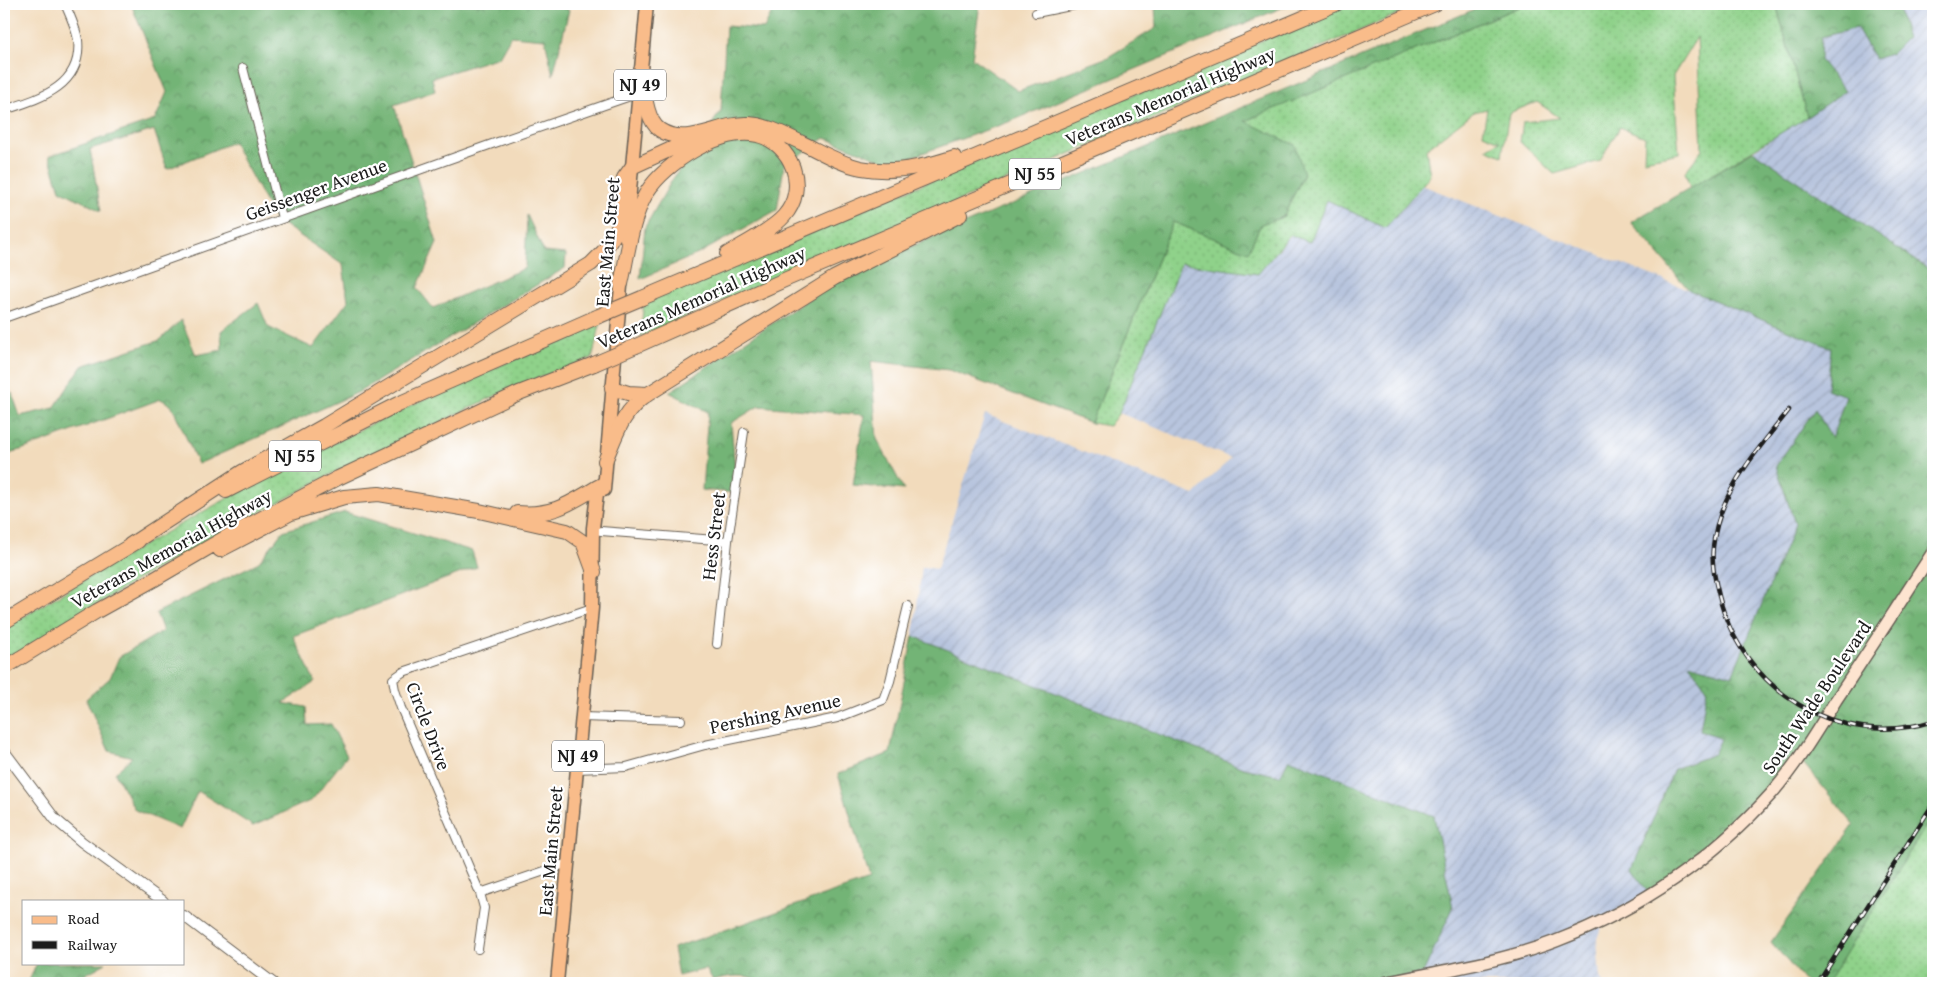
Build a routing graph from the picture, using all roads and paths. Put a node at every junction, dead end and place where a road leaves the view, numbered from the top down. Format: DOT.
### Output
graph roads {
  1 [pos="65,4"];
  2 [pos="647,4"];
  3 [pos="1080,4"];
  4 [pos="1336,4"];
  5 [pos="1435,4"];
  6 [pos="1036,13"];
  7 [pos="243,68"];
  8 [pos="641,70"];
  9 [pos="639,94"];
  10 [pos="1101,104"];
  11 [pos="4,110"];
  12 [pos="704,134"];
  13 [pos="1111,142"];
  14 [pos="632,167"];
  15 [pos="282,218"];
  16 [pos="678,283"];
  17 [pos="622,284"];
  18 [pos="4,318"];
  19 [pos="612,388"];
  20 [pos="648,394"];
  21 [pos="744,432"];
  22 [pos="605,461"];
  23 [pos="603,484"];
  24 [pos="478,511"];
  25 [pos="601,530"];
  26 [pos="728,541"];
  27 [pos="130,545"];
  28 [pos="1933,552"];
  29 [pos="594,572"];
  30 [pos="153,580"];
  31 [pos="908,606"];
  32 [pos="592,608"];
  33 [pos="4,622"];
  34 [pos="717,644"];
  35 [pos="4,668"];
  36 [pos="582,717"];
  37 [pos="680,720"];
  38 [pos="4,751"];
  39 [pos="577,769"];
  40 [pos="568,863"];
  41 [pos="480,893"];
  42 [pos="162,900"];
  43 [pos="185,917"];
  44 [pos="478,949"];
  45 [pos="273,983"];
  46 [pos="557,983"];
  47 [pos="1384,983"];
  1 -- 11 [label="street"];
  2 -- 8 [label="main road, East Main Street / NJ 49"];
  3 -- 6 [label="street"];
  4 -- 10 [label="highway, Veterans Memorial Highway / NJ 55"];
  5 -- 13 [label="highway, Veterans Memorial Highway / NJ 55"];
  7 -- 15 [label="street"];
  8 -- 9 [label="main road, East Main Street / NJ 49"];
  8 -- 12 [label="highway"];
  9 -- 14 [label="main road, East Main Street / NJ 49"];
  9 -- 15 [label="street, Geissenger Avenue"];
  10 -- 12 [label="highway"];
  10 -- 16 [label="highway, Veterans Memorial Highway / NJ 55"];
  12 -- 14 [label="highway"];
  13 -- 20 [label="highway"];
  13 -- 30 [label="highway, Veterans Memorial Highway / NJ 55, bridge"];
  14 -- 17 [label="main road, East Main Street / NJ 49"];
  14 -- 27 [label="highway"];
  15 -- 18 [label="street, Geissenger Avenue"];
  16 -- 17 [label="highway"];
  16 -- 27 [label="highway, Veterans Memorial Highway / NJ 55, bridge"];
  17 -- 19 [label="main road, East Main Street / NJ 49"];
  19 -- 20 [label="highway"];
  19 -- 22 [label="main road, East Main Street / NJ 49"];
  20 -- 22 [label="highway"];
  21 -- 26 [label="street, Hess Street"];
  22 -- 23 [label="main road, East Main Street / NJ 49"];
  23 -- 24 [label="highway"];
  23 -- 25 [label="main road, East Main Street / NJ 49"];
  23 -- 29 [label="main road, East Main Street / NJ 49"];
  24 -- 29 [label="highway"];
  24 -- 30 [label="highway"];
  25 -- 26 [label="street"];
  25 -- 29 [label="main road, East Main Street / NJ 49"];
  26 -- 34 [label="street, Hess Street"];
  27 -- 33 [label="highway, Veterans Memorial Highway / NJ 55"];
  28 -- 47 [label="main road, South Wade Boulevard"];
  29 -- 32 [label="main road, East Main Street / NJ 49"];
  30 -- 35 [label="highway, Veterans Memorial Highway / NJ 55"];
  31 -- 39 [label="street, Pershing Avenue"];
  32 -- 36 [label="main road, East Main Street / NJ 49"];
  32 -- 41 [label="street, Circle Drive"];
  36 -- 37 [label="street, Pershing Avenue"];
  36 -- 39 [label="main road, East Main Street / NJ 49"];
  38 -- 42 [label="street"];
  39 -- 40 [label="main road, East Main Street / NJ 49"];
  40 -- 41 [label="street"];
  40 -- 46 [label="main road, East Main Street / NJ 49"];
  41 -- 44 [label="street"];
  43 -- 45 [label="street"];
}
